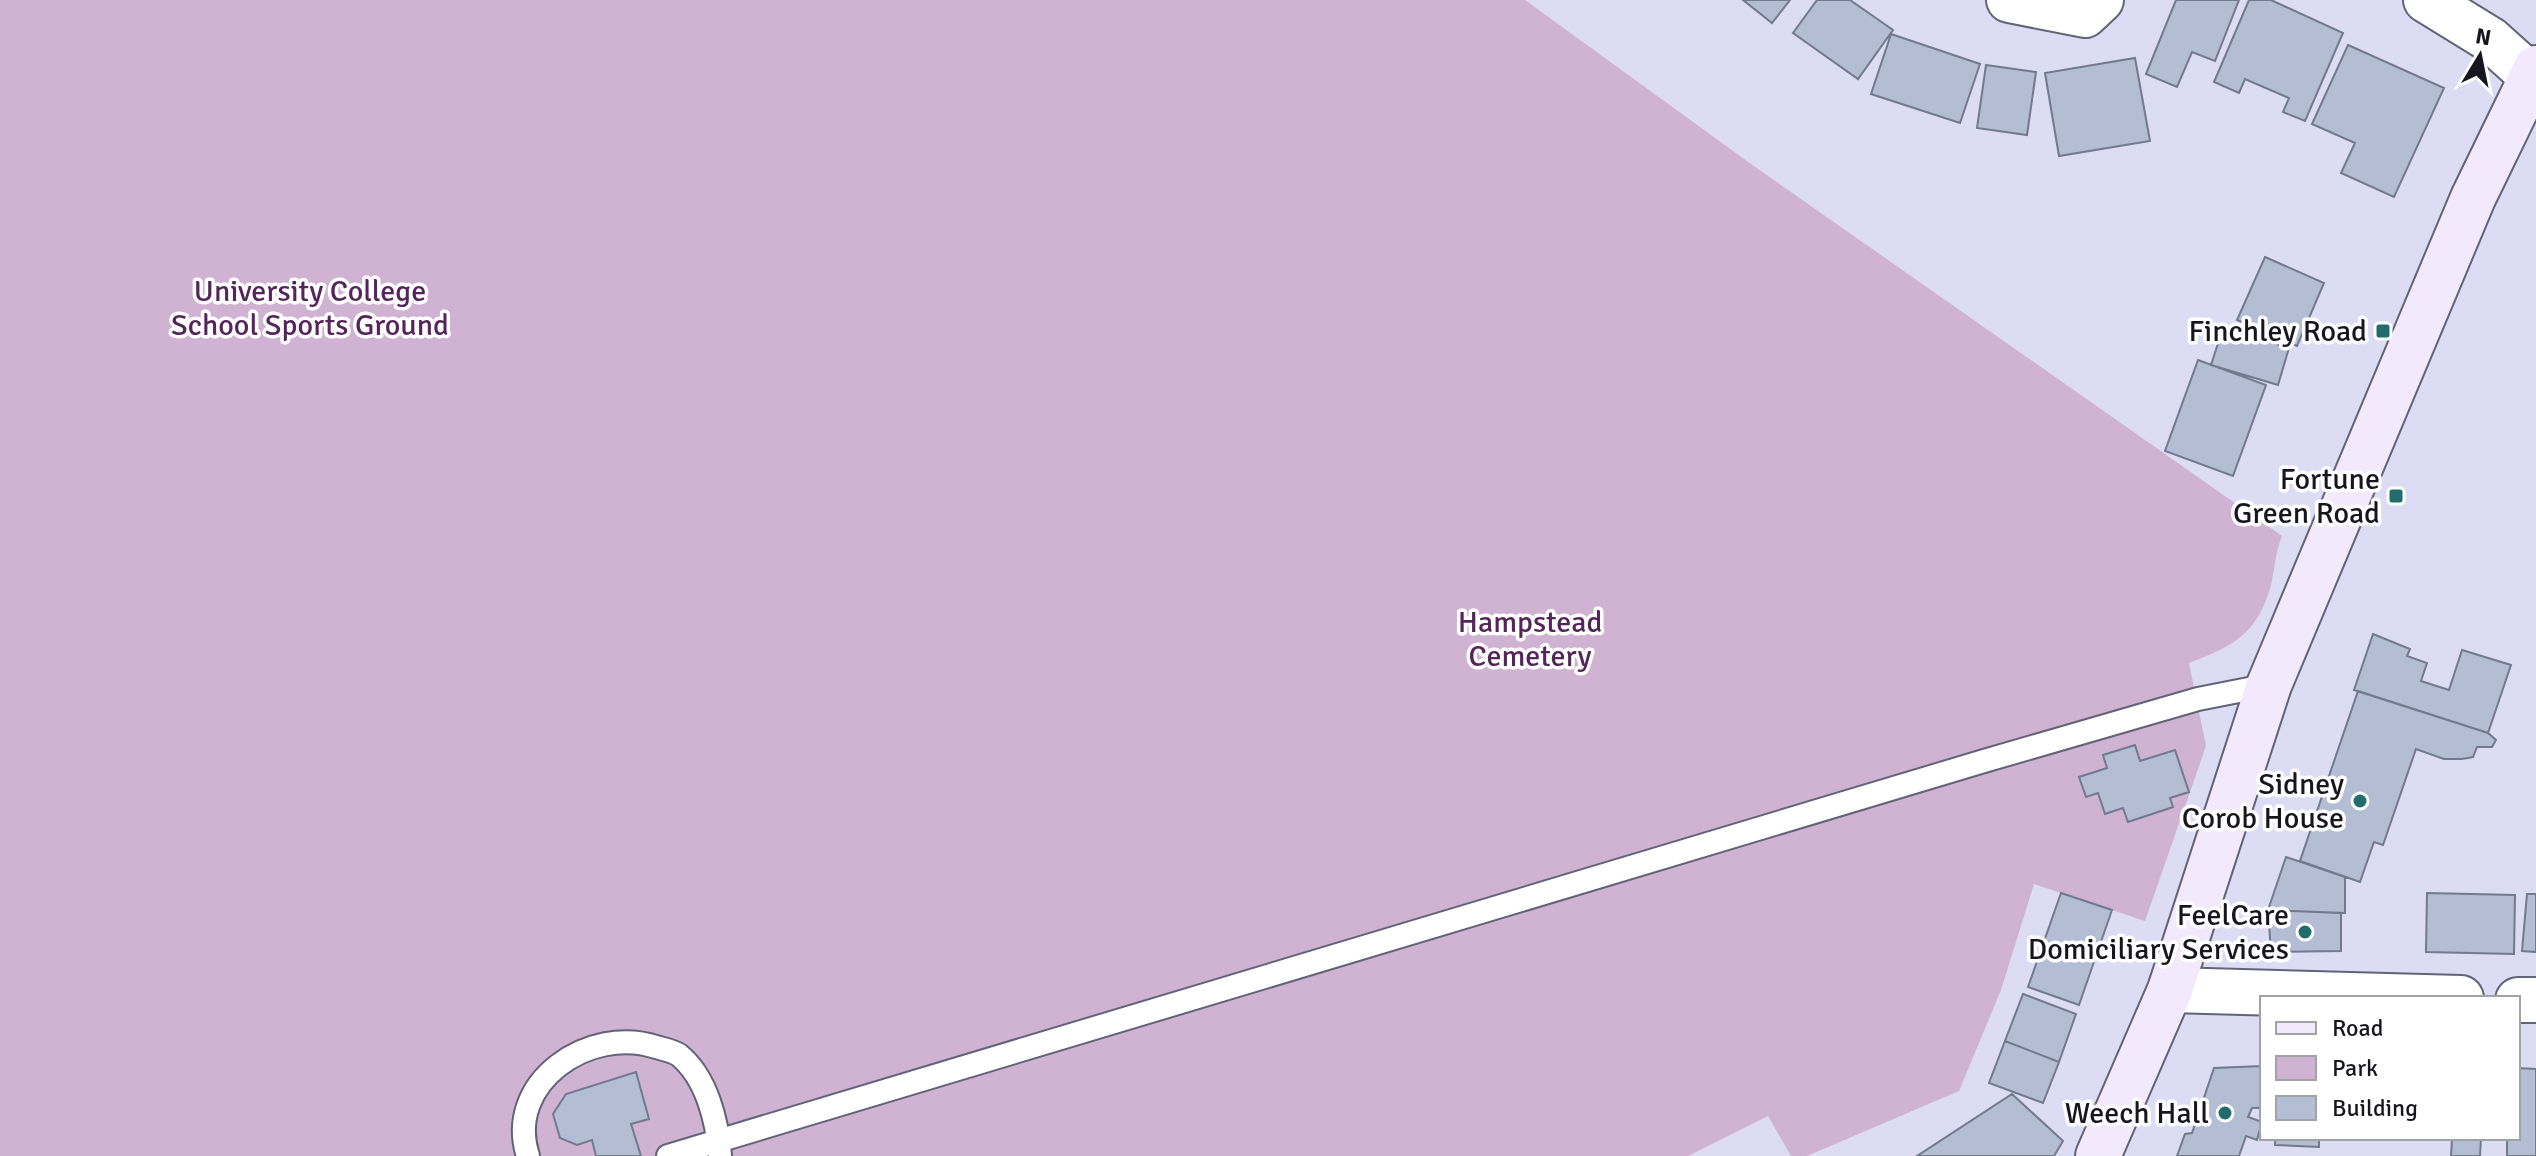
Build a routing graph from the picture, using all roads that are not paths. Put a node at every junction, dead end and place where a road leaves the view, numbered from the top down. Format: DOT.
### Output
graph roads {
  1 [pos="2009,0"];
  2 [pos="2101,0"];
  3 [pos="2426,0"];
  4 [pos="2534,72"];
  5 [pos="2269,685"];
  6 [pos="2170,990"];
  7 [pos="2388,996"];
  8 [pos="720,1148"];
  9 [pos="528,1156"];
  10 [pos="668,1156"];
  11 [pos="2098,1156"];
  1 -- 2 [label="street"];
  3 -- 4 [label="street"];
  4 -- 5 [label="main road"];
  5 -- 6 [label="main road"];
  5 -- 8 [label="lane"];
  6 -- 7 [label="street"];
  6 -- 11 [label="main road"];
  8 -- 9 [label="lane"];
  8 -- 10 [label="lane"];
}
